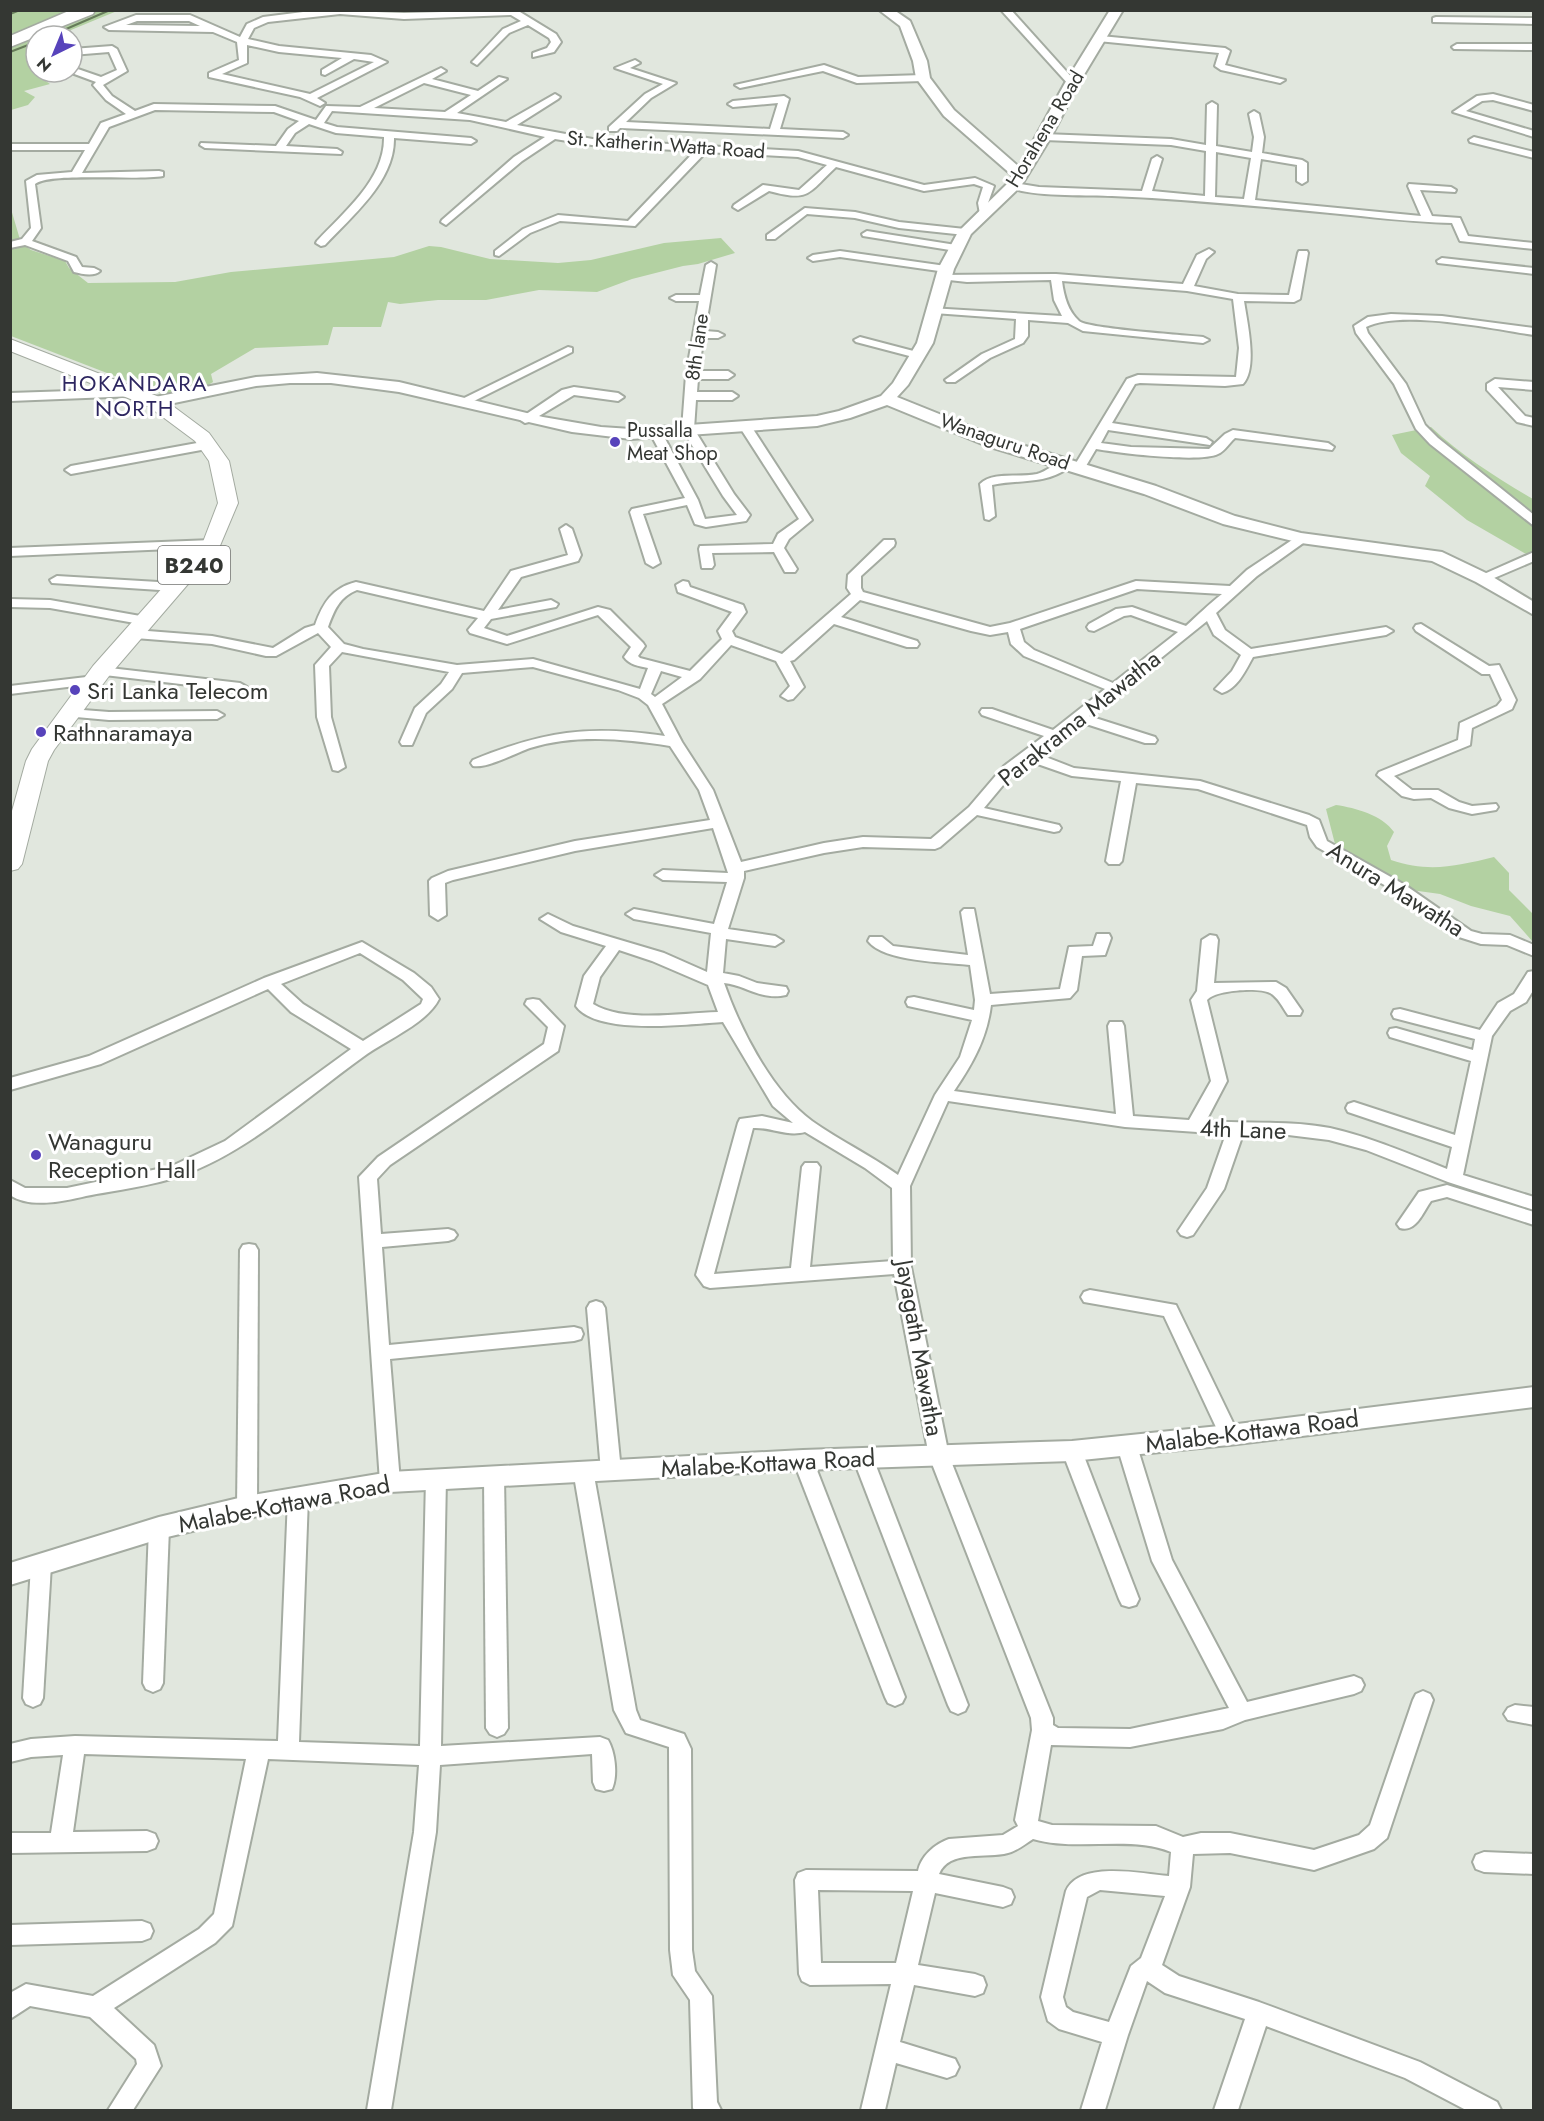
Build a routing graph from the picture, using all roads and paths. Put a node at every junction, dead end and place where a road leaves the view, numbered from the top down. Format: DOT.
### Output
graph roads {
  1 [pos="73,10"];
  2 [pos="87,10"];
  3 [pos="885,10"];
  4 [pos="1005,10"];
  5 [pos="1117,10"];
  6 [pos="516,11"];
  7 [pos="1436,20"];
  8 [pos="1533,21"];
  9 [pos="527,22"];
  10 [pos="212,29"];
  11 [pos="10,36"];
  12 [pos="1101,39"];
  13 [pos="242,41"];
  14 [pos="10,42"];
  15 [pos="1457,47"];
  16 [pos="1533,47"];
  17 [pos="84,51"];
  18 [pos="536,56"];
  19 [pos="351,57"];
  20 [pos="477,62"];
  21 [pos="635,63"];
  22 [pos="441,71"];
  23 [pos="325,72"];
  24 [pos="84,74"];
  25 [pos="923,78"];
  26 [pos="502,79"];
  27 [pos="423,80"];
  28 [pos="1280,80"];
  29 [pos="102,81"];
  30 [pos="1072,83"];
  31 [pos="740,85"];
  32 [pos="479,94"];
  33 [pos="555,97"];
  34 [pos="310,99"];
  35 [pos="733,104"];
  36 [pos="1212,105"];
  37 [pos="329,108"];
  38 [pos="1533,108"];
  39 [pos="363,109"];
  40 [pos="133,114"];
  41 [pos="1254,114"];
  42 [pos="448,115"];
  43 [pos="314,121"];
  44 [pos="618,124"];
  45 [pos="510,125"];
  46 [pos="774,132"];
  47 [pos="786,132"];
  48 [pos="1533,134"];
  49 [pos="389,135"];
  50 [pos="843,135"];
  51 [pos="553,136"];
  52 [pos="1044,137"];
  53 [pos="1474,140"];
  54 [pos="471,141"];
  55 [pos="598,143"];
  56 [pos="205,145"];
  57 [pos="10,147"];
  58 [pos="92,147"];
  59 [pos="1210,148"];
  60 [pos="279,149"];
  61 [pos="702,150"];
  62 [pos="337,152"];
  63 [pos="782,153"];
  64 [pos="1533,155"];
  65 [pos="1255,156"];
  66 [pos="1156,159"];
  67 [pos="833,165"];
  68 [pos="159,174"];
  69 [pos="70,176"];
  70 [pos="1017,181"];
  71 [pos="1302,181"];
  72 [pos="1451,190"];
  73 [pos="1146,194"];
  74 [pos="1210,200"];
  75 [pos="1248,203"];
  76 [pos="738,207"];
  77 [pos="985,214"];
  78 [pos="1428,219"];
  79 [pos="446,222"];
  80 [pos="964,232"];
  81 [pos="867,234"];
  82 [pos="771,237"];
  83 [pos="26,242"];
  84 [pos="321,243"];
  85 [pos="10,245"];
  86 [pos="1533,246"];
  87 [pos="956,248"];
  88 [pos="1209,252"];
  89 [pos="499,253"];
  90 [pos="1303,253"];
  91 [pos="813,258"];
  92 [pos="1442,261"];
  93 [pos="711,265"];
  94 [pos="94,271"];
  95 [pos="1533,271"];
  96 [pos="945,273"];
  97 [pos="1056,277"];
  98 [pos="1187,288"];
  99 [pos="1238,297"];
  100 [pos="676,298"];
  101 [pos="704,298"];
  102 [pos="934,310"];
  103 [pos="1022,317"];
  104 [pos="1073,320"];
  105 [pos="1533,332"];
  106 [pos="700,334"];
  107 [pos="718,334"];
  108 [pos="860,340"];
  109 [pos="1203,340"];
  110 [pos="10,344"];
  111 [pos="568,350"];
  112 [pos="917,355"];
  113 [pos="692,375"];
  114 [pos="728,375"];
  115 [pos="951,380"];
  116 [pos="1533,386"];
  117 [pos="132,393"];
  118 [pos="690,396"];
  119 [pos="732,396"];
  120 [pos="10,397"];
  121 [pos="618,397"];
  122 [pos="887,399"];
  123 [pos="155,402"];
  124 [pos="462,402"];
  125 [pos="525,419"];
  126 [pos="1533,422"];
  127 [pos="745,426"];
  128 [pos="1104,426"];
  129 [pos="688,429"];
  130 [pos="656,433"];
  131 [pos="1206,442"];
  132 [pos="208,445"];
  133 [pos="1093,445"];
  134 [pos="1328,447"];
  135 [pos="1072,466"];
  136 [pos="70,470"];
  137 [pos="692,500"];
  138 [pos="989,516"];
  139 [pos="1533,522"];
  140 [pos="566,529"];
  141 [pos="1300,538"];
  142 [pos="889,543"];
  143 [pos="212,544"];
  144 [pos="778,548"];
  145 [pos="10,552"];
  146 [pos="1533,556"];
  147 [pos="653,563"];
  148 [pos="707,565"];
  149 [pos="790,569"];
  150 [pos="1482,578"];
  151 [pos="57,580"];
  152 [pos="683,585"];
  153 [pos="175,587"];
  154 [pos="1230,590"];
  155 [pos="858,595"];
  156 [pos="10,603"];
  157 [pos="551,604"];
  158 [pos="1209,610"];
  159 [pos="1533,610"];
  160 [pos="487,616"];
  161 [pos="830,618"];
  162 [pos="140,627"];
  163 [pos="1013,627"];
  164 [pos="1094,627"];
  165 [pos="1421,627"];
  166 [pos="321,628"];
  167 [pos="1188,631"];
  168 [pos="1386,631"];
  169 [pos="729,640"];
  170 [pos="912,644"];
  171 [pos="339,647"];
  172 [pos="1248,654"];
  173 [pos="781,658"];
  174 [pos="457,669"];
  175 [pos="654,673"];
  176 [pos="98,676"];
  177 [pos="695,676"];
  178 [pos="240,687"];
  179 [pos="1114,688"];
  180 [pos="1222,689"];
  181 [pos="10,690"];
  182 [pos="788,696"];
  183 [pos="650,699"];
  184 [pos="987,712"];
  185 [pos="70,713"];
  186 [pos="218,716"];
  187 [pos="1079,717"];
  188 [pos="1055,735"];
  189 [pos="1150,740"];
  190 [pos="407,742"];
  191 [pos="675,742"];
  192 [pos="1026,755"];
  193 [pos="478,763"];
  194 [pos="338,767"];
  195 [pos="1129,779"];
  196 [pos="1491,807"];
  197 [pos="974,810"];
  198 [pos="718,823"];
  199 [pos="1054,828"];
  200 [pos="1114,861"];
  201 [pos="10,864"];
  202 [pos="736,873"];
  203 [pos="663,875"];
  204 [pos="969,912"];
  205 [pos="634,914"];
  206 [pos="438,915"];
  207 [pos="548,919"];
  208 [pos="720,932"];
  209 [pos="1103,938"];
  210 [pos="876,940"];
  211 [pos="1210,940"];
  212 [pos="775,941"];
  213 [pos="616,944"];
  214 [pos="1533,951"];
  215 [pos="977,962"];
  216 [pos="1533,976"];
  217 [pos="715,980"];
  218 [pos="270,982"];
  219 [pos="780,991"];
  220 [pos="1204,992"];
  221 [pos="983,1000"];
  222 [pos="914,1002"];
  223 [pos="533,1004"];
  224 [pos="1294,1011"];
  225 [pos="1400,1014"];
  226 [pos="728,1017"];
  227 [pos="981,1017"];
  228 [pos="1116,1026"];
  229 [pos="1396,1033"];
  230 [pos="1484,1036"];
  231 [pos="363,1048"];
  232 [pos="1480,1058"];
  233 [pos="10,1084"];
  234 [pos="943,1095"];
  235 [pos="1354,1108"];
  236 [pos="1125,1121"];
  237 [pos="806,1125"];
  238 [pos="1194,1127"];
  239 [pos="1236,1130"];
  240 [pos="1460,1143"];
  241 [pos="811,1167"];
  242 [pos="1454,1178"];
  243 [pos="10,1186"];
  244 [pos="901,1186"];
  245 [pos="1533,1204"];
  246 [pos="1533,1219"];
  247 [pos="1406,1224"];
  248 [pos="1187,1231"];
  249 [pos="448,1235"];
  250 [pos="372,1242"];
  251 [pos="249,1250"];
  252 [pos="902,1267"];
  253 [pos="800,1273"];
  254 [pos="1090,1297"];
  255 [pos="596,1308"];
  256 [pos="574,1334"];
  257 [pos="380,1353"];
  258 [pos="1533,1397"];
  259 [pos="1229,1435"];
  260 [pos="1127,1446"];
  261 [pos="1072,1451"];
  262 [pos="939,1456"];
  263 [pos="863,1458"];
  264 [pos="803,1460"];
  265 [pos="583,1470"];
  266 [pos="611,1471"];
  267 [pos="494,1476"];
  268 [pos="436,1479"];
  269 [pos="390,1482"];
  270 [pos="298,1498"];
  271 [pos="247,1507"];
  272 [pos="159,1528"];
  273 [pos="41,1565"];
  274 [pos="10,1574"];
  275 [pos="1129,1599"];
  276 [pos="153,1683"];
  277 [pos="1354,1685"];
  278 [pos="895,1697"];
  279 [pos="33,1698"];
  280 [pos="1423,1700"];
  281 [pos="958,1705"];
  282 [pos="1242,1712"];
  283 [pos="498,1728"];
  284 [pos="1043,1730"];
  285 [pos="75,1745"];
  286 [pos="288,1749"];
  287 [pos="259,1750"];
  288 [pos="10,1754"];
  289 [pos="430,1756"];
  290 [pos="604,1782"];
  291 [pos="1031,1829"];
  292 [pos="147,1841"];
  293 [pos="10,1843"];
  294 [pos="60,1843"];
  295 [pos="1183,1847"];
  296 [pos="1484,1862"];
  297 [pos="1533,1864"];
  298 [pos="926,1881"];
  299 [pos="1179,1887"];
  300 [pos="1003,1897"];
  301 [pos="142,1931"];
  302 [pos="10,1935"];
  303 [pos="1150,1965"];
  304 [pos="905,1973"];
  305 [pos="975,1985"];
  306 [pos="96,2007"];
  307 [pos="10,2008"];
  308 [pos="1259,2013"];
  309 [pos="1116,2035"];
  310 [pos="887,2049"];
  311 [pos="947,2067"];
  312 [pos="120,2110"];
  313 [pos="379,2110"];
  314 [pos="709,2110"];
  315 [pos="873,2110"];
  316 [pos="1093,2110"];
  317 [pos="1226,2110"];
  318 [pos="1489,2110"];
  1 -- 11 [label="highway"];
  2 -- 14 [label="highway"];
  3 -- 25 [label="street"];
  4 -- 30 [label="street"];
  5 -- 12 [label="street, Horahena Road"];
  6 -- 9 [label="street"];
  6 -- 13 [label="street"];
  7 -- 8 [label="street"];
  9 -- 18 [label="street"];
  9 -- 20 [label="street"];
  10 -- 10 [label="street"];
  10 -- 13 [label="street"];
  12 -- 28 [label="street"];
  12 -- 30 [label="street, Horahena Road"];
  13 -- 19 [label="street"];
  13 -- 34 [label="street"];
  15 -- 16 [label="street"];
  17 -- 29 [label="street"];
  19 -- 23 [label="street"];
  19 -- 34 [label="street"];
  21 -- 44 [label="street"];
  22 -- 27 [label="street"];
  24 -- 29 [label="street"];
  25 -- 31 [label="street"];
  25 -- 70 [label="street"];
  26 -- 32 [label="street"];
  27 -- 32 [label="street"];
  27 -- 39 [label="street"];
  29 -- 40 [label="street"];
  30 -- 52 [label="street, Horahena Road"];
  32 -- 42 [label="street"];
  33 -- 45 [label="street"];
  34 -- 37 [label="street"];
  35 -- 46 [label="street"];
  36 -- 59 [label="street"];
  37 -- 39 [label="street, St. Katherin Watta Road"];
  37 -- 43 [label="street"];
  38 -- 48 [label="street"];
  39 -- 42 [label="street, St. Katherin Watta Road"];
  40 -- 43 [label="street"];
  40 -- 58 [label="street"];
  41 -- 65 [label="street"];
  42 -- 45 [label="street, St. Katherin Watta Road"];
  43 -- 49 [label="street"];
  43 -- 60 [label="street"];
  44 -- 46 [label="street"];
  44 -- 55 [label="street"];
  45 -- 51 [label="street, St. Katherin Watta Road"];
  46 -- 47 [label="street"];
  47 -- 50 [label="street"];
  47 -- 63 [label="street"];
  49 -- 54 [label="street"];
  49 -- 84 [label="street"];
  51 -- 55 [label="street, St. Katherin Watta Road"];
  51 -- 79 [label="street"];
  52 -- 59 [label="street"];
  52 -- 70 [label="street, Horahena Road"];
  53 -- 64 [label="street"];
  55 -- 61 [label="street, St. Katherin Watta Road"];
  56 -- 60 [label="street"];
  57 -- 58 [label="street"];
  58 -- 69 [label="street"];
  59 -- 65 [label="street"];
  59 -- 74 [label="street"];
  60 -- 62 [label="street"];
  61 -- 63 [label="street, St. Katherin Watta Road"];
  61 -- 89 [label="street"];
  63 -- 67 [label="street, St. Katherin Watta Road"];
  65 -- 71 [label="street"];
  65 -- 75 [label="street"];
  66 -- 73 [label="street"];
  67 -- 76 [label="street"];
  67 -- 77 [label="street, St. Katherin Watta Road"];
  68 -- 69 [label="street"];
  69 -- 83 [label="street"];
  70 -- 73 [label="street"];
  70 -- 77 [label="street, Horahena Road"];
  72 -- 78 [label="street"];
  73 -- 74 [label="street"];
  74 -- 75 [label="street"];
  75 -- 78 [label="street"];
  77 -- 80 [label="street, Horahena Road"];
  78 -- 86 [label="street"];
  80 -- 82 [label="street"];
  80 -- 87 [label="street, Horahena Road"];
  81 -- 87 [label="street"];
  83 -- 85 [label="street"];
  83 -- 94 [label="street"];
  87 -- 96 [label="street, Horahena Road"];
  88 -- 98 [label="street"];
  90 -- 99 [label="street"];
  91 -- 96 [label="street"];
  92 -- 95 [label="street"];
  93 -- 101 [label="street, 8th lane"];
  96 -- 97 [label="street"];
  96 -- 102 [label="street, Horahena Road"];
  97 -- 98 [label="street"];
  97 -- 104 [label="street"];
  98 -- 99 [label="street"];
  99 -- 128 [label="street"];
  100 -- 101 [label="street"];
  101 -- 106 [label="street, 8th lane"];
  102 -- 103 [label="street"];
  102 -- 112 [label="street, Horahena Road"];
  103 -- 104 [label="street"];
  103 -- 115 [label="street"];
  104 -- 109 [label="street"];
  105 -- 139 [label="street"];
  106 -- 107 [label="street"];
  106 -- 113 [label="street, 8th lane"];
  108 -- 112 [label="street"];
  110 -- 117 [label="main road, B240"];
  111 -- 124 [label="street"];
  112 -- 122 [label="street, Horahena Road"];
  113 -- 114 [label="street"];
  113 -- 118 [label="street, 8th lane"];
  116 -- 126 [label="street"];
  117 -- 120 [label="street"];
  117 -- 123 [label="main road, B240"];
  118 -- 119 [label="street"];
  118 -- 129 [label="street, 8th lane"];
  121 -- 125 [label="street"];
  122 -- 127 [label="street"];
  122 -- 135 [label="street, Wanaguru Road"];
  123 -- 124 [label="street"];
  123 -- 132 [label="main road, B240"];
  124 -- 125 [label="street"];
  125 -- 130 [label="street"];
  127 -- 129 [label="street"];
  127 -- 144 [label="street"];
  128 -- 131 [label="street"];
  128 -- 133 [label="street"];
  129 -- 130 [label="street"];
  129 -- 137 [label="street"];
  130 -- 137 [label="street"];
  132 -- 136 [label="street"];
  132 -- 143 [label="main road, B240"];
  133 -- 134 [label="street"];
  133 -- 135 [label="street"];
  135 -- 138 [label="street"];
  135 -- 141 [label="street, Wanaguru Road"];
  137 -- 147 [label="street"];
  140 -- 160 [label="street"];
  141 -- 150 [label="street, Wanaguru Road"];
  141 -- 154 [label="street, Parakrama Mawatha"];
  142 -- 155 [label="street"];
  143 -- 145 [label="street"];
  143 -- 153 [label="main road, B240"];
  144 -- 148 [label="street"];
  144 -- 149 [label="street"];
  146 -- 150 [label="street"];
  150 -- 159 [label="street, Wanaguru Road"];
  151 -- 153 [label="street"];
  152 -- 169 [label="street"];
  153 -- 162 [label="main road, B240"];
  154 -- 158 [label="street, Parakrama Mawatha"];
  154 -- 163 [label="street"];
  155 -- 161 [label="street"];
  155 -- 163 [label="street"];
  156 -- 162 [label="street"];
  157 -- 160 [label="street"];
  158 -- 167 [label="street, Parakrama Mawatha"];
  158 -- 172 [label="street"];
  160 -- 166 [label="street"];
  160 -- 175 [label="street"];
  161 -- 170 [label="street"];
  161 -- 173 [label="street"];
  162 -- 166 [label="street"];
  162 -- 176 [label="main road, B240"];
  163 -- 179 [label="street"];
  164 -- 167 [label="street"];
  165 -- 196 [label="street"];
  166 -- 171 [label="street"];
  167 -- 179 [label="street, Parakrama Mawatha"];
  168 -- 172 [label="street"];
  169 -- 173 [label="street"];
  169 -- 177 [label="street"];
  171 -- 174 [label="street"];
  171 -- 194 [label="street"];
  172 -- 180 [label="street"];
  173 -- 182 [label="street"];
  174 -- 183 [label="street"];
  174 -- 190 [label="street"];
  175 -- 177 [label="street"];
  175 -- 183 [label="street"];
  176 -- 178 [label="street"];
  176 -- 181 [label="street"];
  176 -- 185 [label="main road, B240"];
  177 -- 183 [label="street"];
  179 -- 187 [label="street, Parakrama Mawatha"];
  183 -- 191 [label="street"];
  184 -- 188 [label="street"];
  185 -- 186 [label="street"];
  185 -- 201 [label="main road, B240"];
  187 -- 188 [label="street, Parakrama Mawatha"];
  187 -- 189 [label="street"];
  188 -- 192 [label="street, Parakrama Mawatha"];
  191 -- 193 [label="street"];
  191 -- 198 [label="street"];
  192 -- 195 [label="street, Anura Mawatha"];
  192 -- 197 [label="street, Parakrama Mawatha"];
  195 -- 200 [label="street"];
  195 -- 214 [label="street, Anura Mawatha"];
  197 -- 199 [label="street"];
  197 -- 202 [label="street, Parakrama Mawatha"];
  198 -- 202 [label="street"];
  198 -- 206 [label="street"];
  202 -- 203 [label="street, Parakrama Mawatha"];
  202 -- 208 [label="street"];
  204 -- 215 [label="street"];
  205 -- 208 [label="street"];
  207 -- 213 [label="street"];
  208 -- 212 [label="street"];
  208 -- 217 [label="street"];
  209 -- 221 [label="street"];
  210 -- 215 [label="street"];
  211 -- 220 [label="street"];
  213 -- 217 [label="street"];
  213 -- 226 [label="street"];
  215 -- 221 [label="street"];
  216 -- 230 [label="street"];
  217 -- 219 [label="street"];
  217 -- 226 [label="street"];
  218 -- 231 [label="street"];
  218 -- 231 [label="street"];
  218 -- 233 [label="street"];
  220 -- 224 [label="street"];
  220 -- 238 [label="street"];
  221 -- 227 [label="street"];
  222 -- 227 [label="street"];
  223 -- 250 [label="street"];
  225 -- 230 [label="street"];
  226 -- 237 [label="street"];
  227 -- 234 [label="street"];
  228 -- 236 [label="street"];
  229 -- 232 [label="street"];
  230 -- 232 [label="street"];
  231 -- 243 [label="street"];
  232 -- 240 [label="street"];
  234 -- 236 [label="street, 4th Lane"];
  234 -- 244 [label="street"];
  235 -- 240 [label="street"];
  236 -- 238 [label="street, 4th Lane"];
  237 -- 244 [label="street"];
  237 -- 253 [label="street"];
  238 -- 239 [label="street, 4th Lane"];
  239 -- 242 [label="street, 4th Lane"];
  239 -- 248 [label="street"];
  240 -- 242 [label="street"];
  241 -- 253 [label="street"];
  242 -- 245 [label="street, 4th Lane"];
  244 -- 252 [label="street, Jayagath Mawatha"];
  246 -- 247 [label="street"];
  249 -- 250 [label="street"];
  250 -- 257 [label="street"];
  251 -- 271 [label="street"];
  252 -- 253 [label="street"];
  252 -- 262 [label="street, Jayagath Mawatha"];
  254 -- 259 [label="street"];
  255 -- 266 [label="street"];
  256 -- 257 [label="street"];
  257 -- 269 [label="street"];
  258 -- 259 [label="street, Malabe-Kottawa Road"];
  259 -- 260 [label="street, Malabe-Kottawa Road"];
  260 -- 261 [label="street, Malabe-Kottawa Road"];
  260 -- 282 [label="street"];
  261 -- 262 [label="street, Malabe-Kottawa Road"];
  261 -- 275 [label="street"];
  262 -- 263 [label="street, Malabe-Kottawa Road"];
  262 -- 284 [label="street, Jayagath Mawatha"];
  263 -- 264 [label="street, Malabe-Kottawa Road"];
  263 -- 281 [label="street"];
  264 -- 266 [label="street, Malabe-Kottawa Road"];
  264 -- 278 [label="street"];
  265 -- 266 [label="street, Malabe-Kottawa Road"];
  265 -- 267 [label="street, Malabe-Kottawa Road"];
  265 -- 314 [label="street"];
  267 -- 268 [label="street, Malabe-Kottawa Road"];
  267 -- 283 [label="street"];
  268 -- 269 [label="street, Malabe-Kottawa Road"];
  268 -- 289 [label="street"];
  269 -- 270 [label="street, Malabe-Kottawa Road"];
  270 -- 271 [label="street, Malabe-Kottawa Road"];
  270 -- 286 [label="street"];
  271 -- 272 [label="street, Malabe-Kottawa Road"];
  272 -- 273 [label="street, Malabe-Kottawa Road"];
  272 -- 276 [label="street"];
  273 -- 274 [label="street, Malabe-Kottawa Road"];
  273 -- 279 [label="street"];
  277 -- 282 [label="street"];
  280 -- 295 [label="street"];
  282 -- 284 [label="street"];
  284 -- 291 [label="street"];
  285 -- 287 [label="street"];
  285 -- 288 [label="street"];
  285 -- 294 [label="street"];
  286 -- 287 [label="street"];
  286 -- 289 [label="street"];
  287 -- 306 [label="street"];
  289 -- 290 [label="street"];
  289 -- 313 [label="street"];
  291 -- 295 [label="street"];
  291 -- 298 [label="street"];
  292 -- 294 [label="street"];
  293 -- 294 [label="street"];
  295 -- 299 [label="street"];
  296 -- 297 [label="street"];
  298 -- 300 [label="street"];
  298 -- 304 [label="street"];
  298 -- 304 [label="street"];
  299 -- 303 [label="street"];
  299 -- 309 [label="street"];
  301 -- 302 [label="street"];
  303 -- 308 [label="street"];
  303 -- 309 [label="street"];
  304 -- 305 [label="street"];
  304 -- 310 [label="street"];
  306 -- 307 [label="street"];
  306 -- 312 [label="street"];
  308 -- 317 [label="street"];
  308 -- 318 [label="street"];
  309 -- 316 [label="street"];
  310 -- 311 [label="street"];
  310 -- 315 [label="street"];
}
